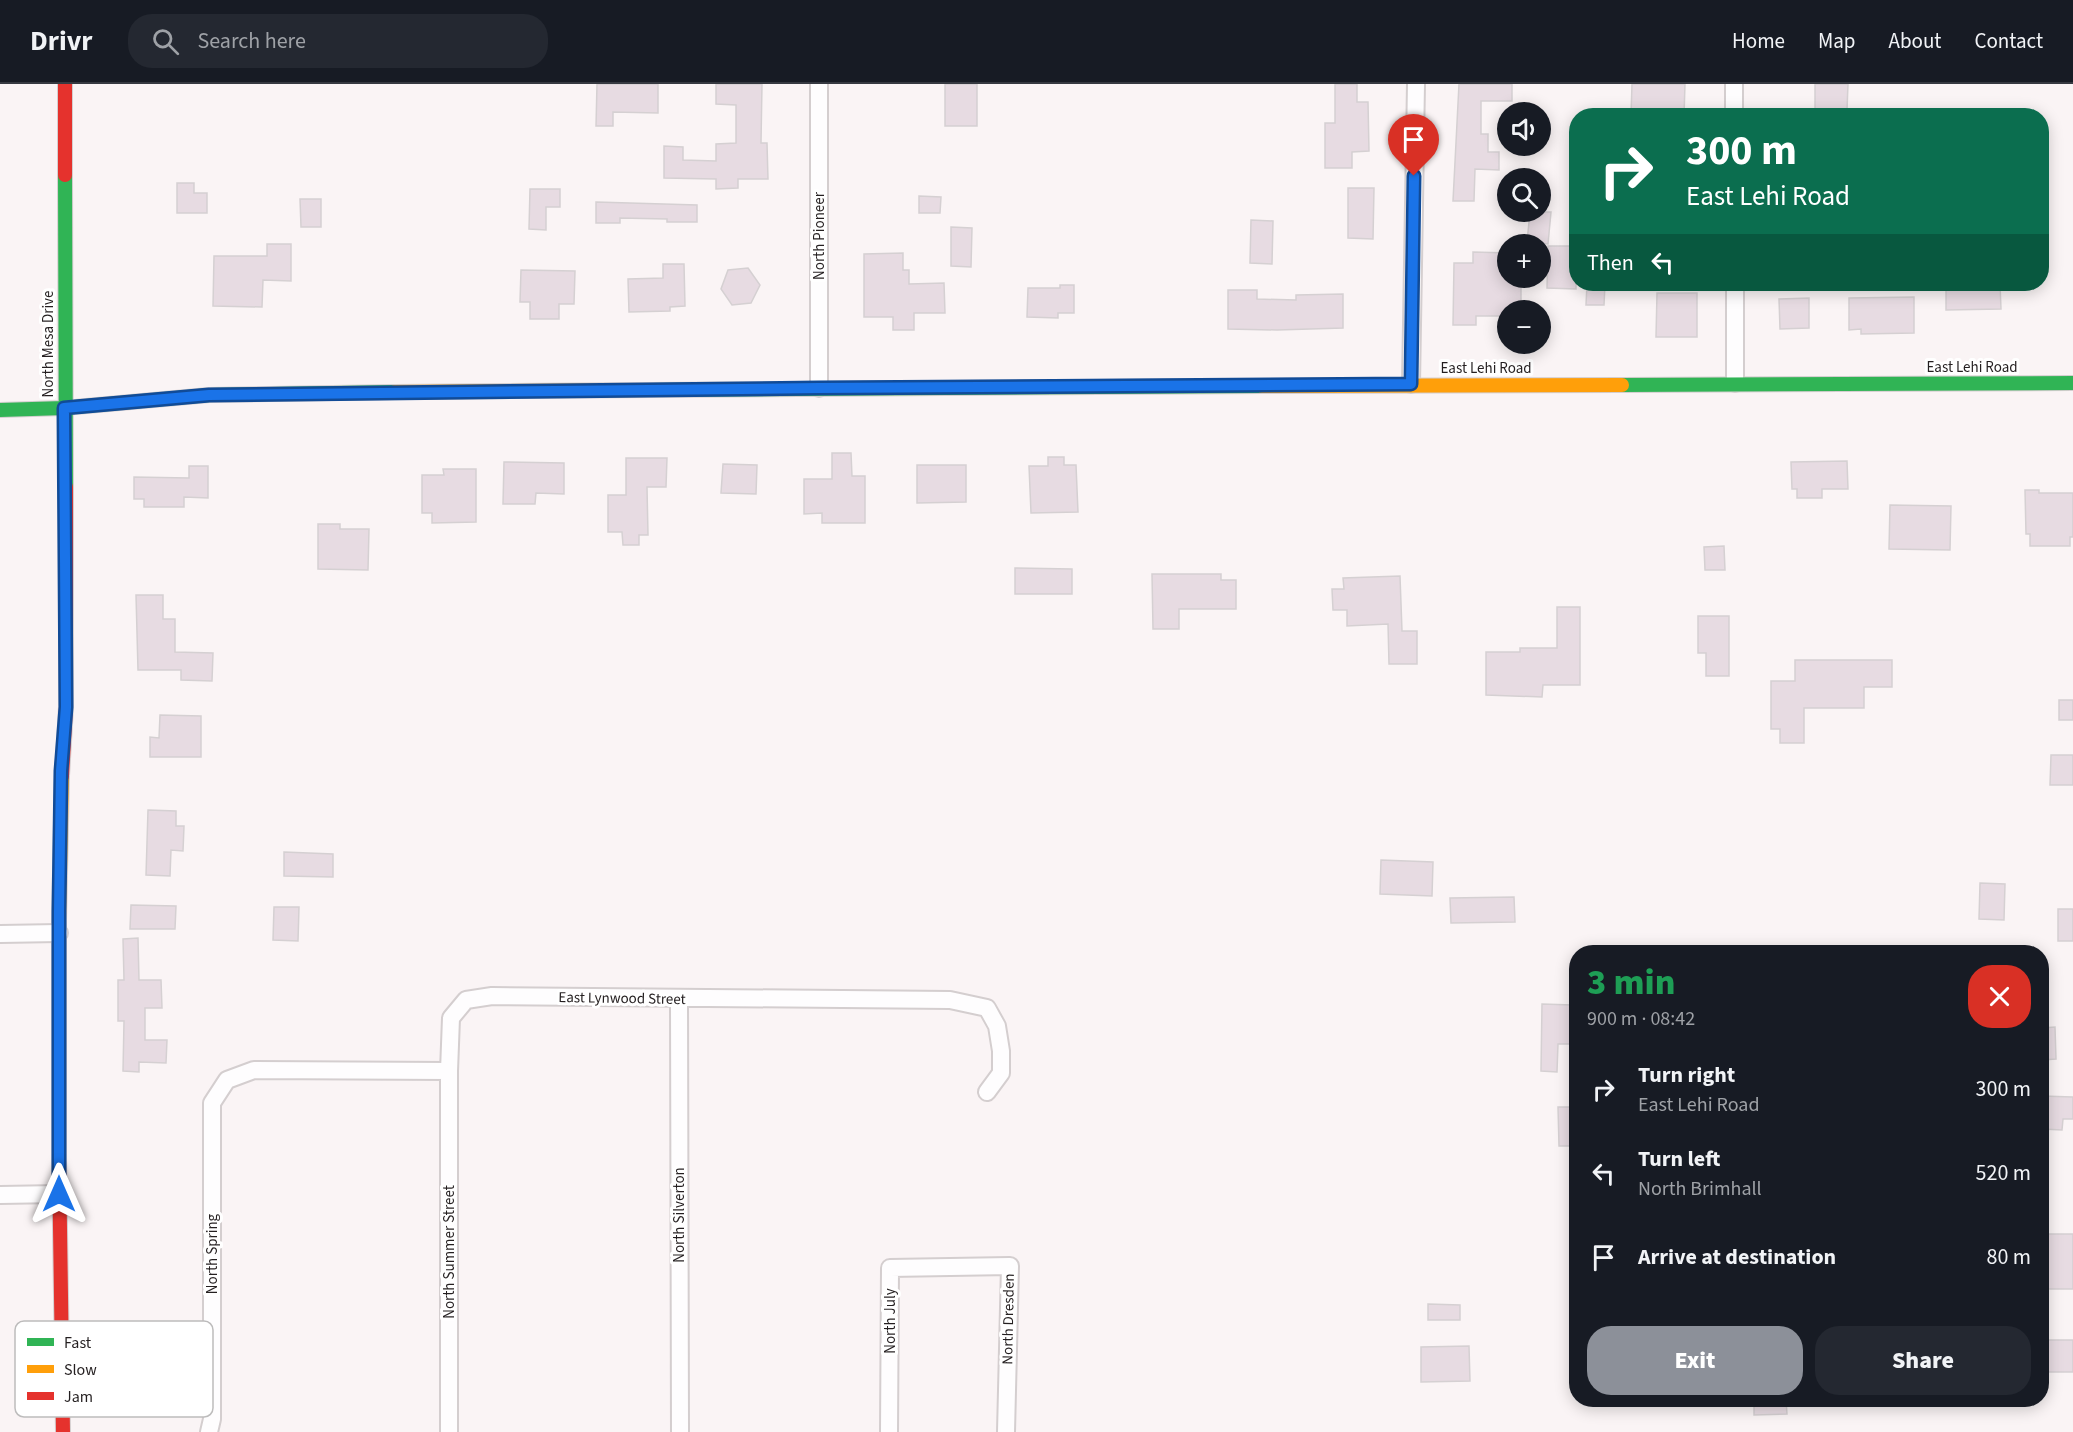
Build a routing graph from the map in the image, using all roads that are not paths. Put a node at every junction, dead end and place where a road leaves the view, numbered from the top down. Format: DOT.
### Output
graph roads {
  1 [pos="65,84"];
  2 [pos="819,84"];
  3 [pos="1416,84"];
  4 [pos="1734,84"];
  5 [pos="1734,108"];
  6 [pos="1735,291"];
  7 [pos="2073,382"];
  8 [pos="1736,383"];
  9 [pos="1411,384"];
  10 [pos="819,388"];
  11 [pos="64,408"];
  12 [pos="0,410"];
  13 [pos="59,933"];
  14 [pos="0,934"];
  15 [pos="678,998"];
  16 [pos="449,1071"];
  17 [pos="987,1092"];
  18 [pos="59,1194"];
  19 [pos="0,1195"];
  20 [pos="948,1267"];
  21 [pos="61,1321"];
  22 [pos="212,1321"];
  23 [pos="63,1417"];
  24 [pos="212,1417"];
  25 [pos="63,1432"];
  26 [pos="209,1432"];
  27 [pos="449,1432"];
  28 [pos="680,1432"];
  29 [pos="889,1432"];
  30 [pos="1006,1432"];
  1 -- 11 [label="street, North Mesa Drive"];
  2 -- 10 [label="street, North Pioneer"];
  3 -- 9 [label="street"];
  4 -- 5 [label="street"];
  6 -- 8 [label="street"];
  7 -- 8 [label="street, East Lehi Road"];
  8 -- 9 [label="street, East Lehi Road"];
  9 -- 10 [label="street, East Lehi Road"];
  10 -- 11 [label="street, East Lehi Road"];
  11 -- 12 [label="street, East Lehi Road"];
  11 -- 13 [label="street, North Mesa Drive"];
  13 -- 14 [label="street"];
  13 -- 18 [label="street, North Mesa Drive"];
  15 -- 16 [label="street, East Lynwood Street"];
  15 -- 17 [label="street, East Lynwood Street"];
  15 -- 28 [label="street, North Silverton"];
  16 -- 22 [label="street, North Spring"];
  16 -- 27 [label="street, North Summer Street"];
  18 -- 19 [label="street"];
  18 -- 21 [label="street, North Mesa Drive"];
  20 -- 29 [label="street, North July"];
  20 -- 30 [label="street, North Dresden"];
  23 -- 25 [label="street, North Mesa Drive"];
  24 -- 26 [label="street, North Spring"];
}
